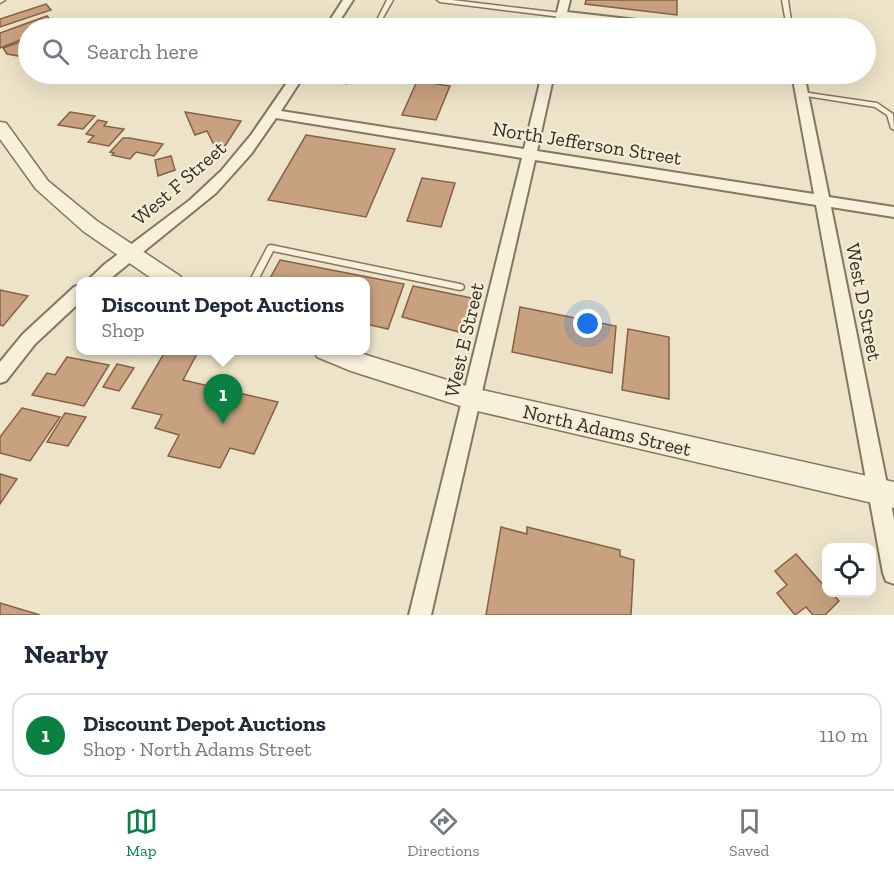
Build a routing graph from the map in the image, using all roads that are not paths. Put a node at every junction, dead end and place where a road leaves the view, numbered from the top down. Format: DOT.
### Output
graph roads {
  1 [pos="348,0"];
  2 [pos="390,0"];
  3 [pos="440,0"];
  4 [pos="565,0"];
  5 [pos="784,0"];
  6 [pos="561,15"];
  7 [pos="336,18"];
  8 [pos="380,18"];
  9 [pos="560,18"];
  10 [pos="589,18"];
  11 [pos="788,18"];
  12 [pos="292,84"];
  13 [pos="546,84"];
  14 [pos="800,84"];
  15 [pos="802,94"];
  16 [pos="273,114"];
  17 [pos="0,127"];
  18 [pos="894,128"];
  19 [pos="530,154"];
  20 [pos="823,201"];
  21 [pos="894,212"];
  22 [pos="129,254"];
  23 [pos="100,277"];
  24 [pos="165,277"];
  25 [pos="256,277"];
  26 [pos="460,287"];
  27 [pos="76,296"];
  28 [pos="335,355"];
  29 [pos="0,375"];
  30 [pos="473,399"];
  31 [pos="886,493"];
  32 [pos="894,573"];
  33 [pos="420,615"];
  1 -- 7 [label="street"];
  2 -- 8 [label="lane"];
  3 -- 6 [label="lane"];
  4 -- 6 [label="street"];
  5 -- 11 [label="lane"];
  6 -- 9 [label="street"];
  6 -- 10 [label="street"];
  12 -- 16 [label="street, West F Street"];
  13 -- 19 [label="street, West E Street"];
  14 -- 15 [label="street, West D Street"];
  15 -- 18 [label="lane"];
  15 -- 20 [label="street, West D Street"];
  16 -- 19 [label="street, North Jefferson Street"];
  16 -- 22 [label="street, West F Street"];
  17 -- 22 [label="street"];
  19 -- 20 [label="street, North Jefferson Street"];
  19 -- 30 [label="street, West E Street"];
  20 -- 21 [label="street, North Jefferson Street"];
  20 -- 31 [label="street, West D Street"];
  22 -- 23 [label="street, West F Street"];
  22 -- 24 [label="street"];
  25 -- 26 [label="lane"];
  27 -- 29 [label="street"];
  28 -- 30 [label="street, North Adams Street"];
  30 -- 31 [label="street, North Adams Street"];
  30 -- 33 [label="street, West E Street"];
  31 -- 32 [label="street, West D Street"];
}
